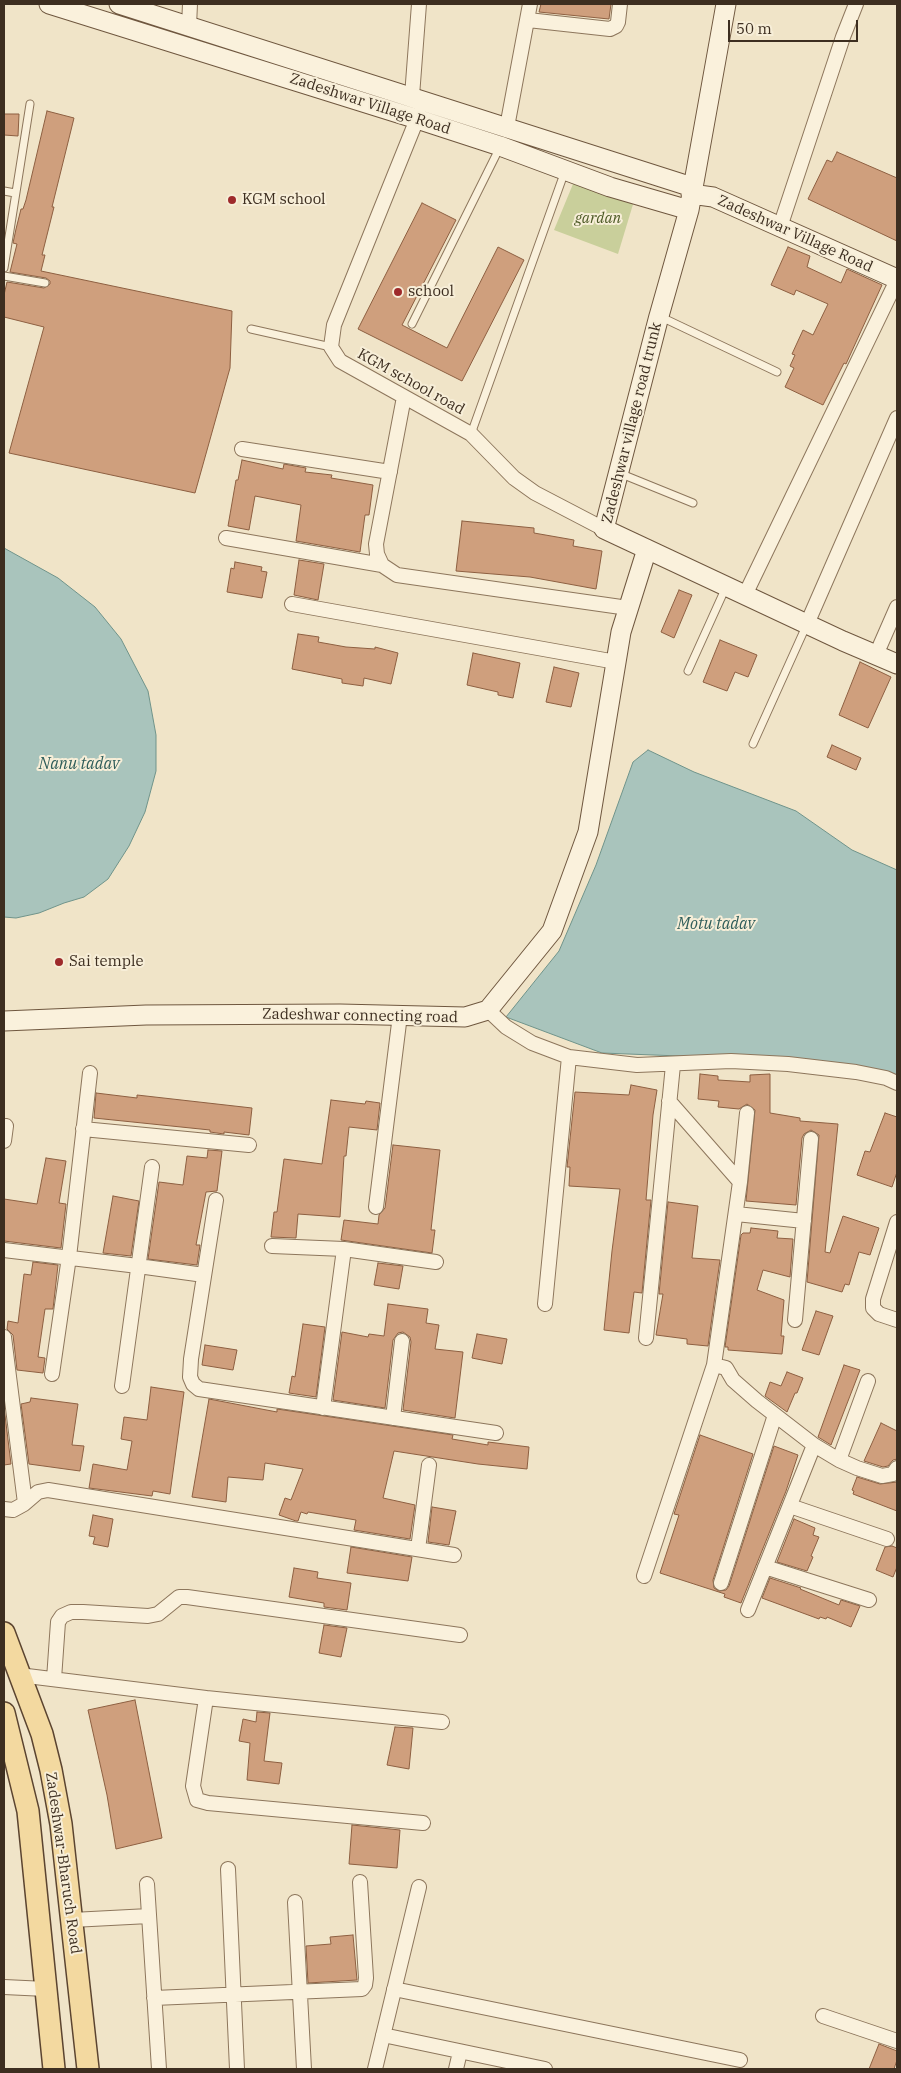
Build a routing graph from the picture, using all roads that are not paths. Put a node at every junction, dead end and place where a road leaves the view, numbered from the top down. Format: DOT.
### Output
graph roads {
  1 [pos="49,4"];
  2 [pos="119,4"];
  3 [pos="190,4"];
  4 [pos="419,4"];
  5 [pos="530,4"];
  6 [pos="620,4"];
  7 [pos="726,4"];
  8 [pos="856,4"];
  9 [pos="528,20"];
  10 [pos="189,26"];
  11 [pos="412,96"];
  12 [pos="30,104"];
  13 [pos="417,119"];
  14 [pos="507,127"];
  15 [pos="500,146"];
  16 [pos="565,171"];
  17 [pos="4,191"];
  18 [pos="16,193"];
  19 [pos="691,197"];
  20 [pos="780,227"];
  21 [pos="4,268"];
  22 [pos="4,276"];
  23 [pos="897,280"];
  24 [pos="46,283"];
  25 [pos="659,316"];
  26 [pos="412,324"];
  27 [pos="251,329"];
  28 [pos="331,347"];
  29 [pos="777,372"];
  30 [pos="404,397"];
  31 [pos="897,418"];
  32 [pos="471,434"];
  33 [pos="242,450"];
  34 [pos="390,472"];
  35 [pos="618,473"];
  36 [pos="692,502"];
  37 [pos="604,529"];
  38 [pos="226,538"];
  39 [pos="647,549"];
  40 [pos="382,565"];
  41 [pos="726,586"];
  42 [pos="746,595"];
  43 [pos="292,604"];
  44 [pos="897,607"];
  45 [pos="628,608"];
  46 [pos="806,624"];
  47 [pos="876,655"];
  48 [pos="616,662"];
  49 [pos="897,664"];
  50 [pos="688,671"];
  51 [pos="753,744"];
  52 [pos="488,1010"];
  53 [pos="400,1015"];
  54 [pos="4,1021"];
  55 [pos="569,1057"];
  56 [pos="673,1065"];
  57 [pos="90,1073"];
  58 [pos="897,1083"];
  59 [pos="669,1101"];
  60 [pos="747,1113"];
  61 [pos="6,1126"];
  62 [pos="83,1129"];
  63 [pos="811,1139"];
  64 [pos="4,1142"];
  65 [pos="249,1145"];
  66 [pos="152,1167"];
  67 [pos="740,1182"];
  68 [pos="216,1200"];
  69 [pos="376,1207"];
  70 [pos="736,1214"];
  71 [pos="804,1221"];
  72 [pos="897,1222"];
  73 [pos="272,1246"];
  74 [pos="344,1249"];
  75 [pos="4,1250"];
  76 [pos="68,1257"];
  77 [pos="436,1262"];
  78 [pos="138,1266"];
  79 [pos="204,1275"];
  80 [pos="545,1304"];
  81 [pos="795,1320"];
  82 [pos="897,1320"];
  83 [pos="4,1337"];
  84 [pos="646,1338"];
  85 [pos="402,1341"];
  86 [pos="714,1365"];
  87 [pos="52,1374"];
  88 [pos="868,1381"];
  89 [pos="122,1386"];
  90 [pos="323,1408"];
  91 [pos="775,1415"];
  92 [pos="393,1418"];
  93 [pos="496,1433"];
  94 [pos="814,1445"];
  95 [pos="840,1460"];
  96 [pos="429,1465"];
  97 [pos="897,1468"];
  98 [pos="25,1503"];
  99 [pos="790,1506"];
  100 [pos="4,1510"];
  101 [pos="887,1538"];
  102 [pos="418,1549"];
  103 [pos="454,1555"];
  104 [pos="765,1567"];
  105 [pos="644,1576"];
  106 [pos="720,1583"];
  107 [pos="869,1600"];
  108 [pos="748,1610"];
  109 [pos="4,1633"];
  110 [pos="460,1635"];
  111 [pos="19,1675"];
  112 [pos="54,1679"];
  113 [pos="206,1698"];
  114 [pos="4,1713"];
  115 [pos="442,1722"];
  116 [pos="423,1823"];
  117 [pos="228,1869"];
  118 [pos="360,1882"];
  119 [pos="148,1884"];
  120 [pos="419,1886"];
  121 [pos="295,1902"];
  122 [pos="37,1903"];
  123 [pos="70,1911"];
  124 [pos="149,1916"];
  125 [pos="4,1987"];
  126 [pos="46,1989"];
  127 [pos="394,1989"];
  128 [pos="300,1992"];
  129 [pos="233,1995"];
  130 [pos="154,1998"];
  131 [pos="823,2016"];
  132 [pos="383,2036"];
  133 [pos="897,2041"];
  134 [pos="460,2052"];
  135 [pos="740,2060"];
  136 [pos="54,2069"];
  137 [pos="88,2069"];
  138 [pos="159,2069"];
  139 [pos="237,2069"];
  140 [pos="304,2069"];
  141 [pos="375,2069"];
  142 [pos="456,2069"];
  143 [pos="545,2069"];
  1 -- 13 [label="street, Zadeshwar Village Road"];
  2 -- 10 [label="street"];
  3 -- 10 [label="street"];
  4 -- 11 [label="street"];
  5 -- 9 [label="street"];
  6 -- 9 [label="street"];
  7 -- 19 [label="street"];
  8 -- 20 [label="street"];
  9 -- 14 [label="street"];
  10 -- 11 [label="street"];
  11 -- 14 [label="street"];
  12 -- 18 [label="lane"];
  13 -- 15 [label="street, Zadeshwar Village Road"];
  13 -- 28 [label="street"];
  14 -- 19 [label="street"];
  15 -- 16 [label="street, Zadeshwar Village Road"];
  15 -- 26 [label="lane"];
  16 -- 19 [label="street, Zadeshwar Village Road"];
  16 -- 32 [label="lane"];
  17 -- 18 [label="lane"];
  18 -- 21 [label="lane"];
  19 -- 20 [label="street, Zadeshwar Village Road"];
  19 -- 25 [label="street, Zadeshwar village road trunk"];
  20 -- 23 [label="street, Zadeshwar Village Road"];
  22 -- 24 [label="lane"];
  23 -- 42 [label="street"];
  25 -- 29 [label="lane"];
  25 -- 35 [label="street, Zadeshwar village road trunk"];
  27 -- 28 [label="lane"];
  28 -- 30 [label="street, KGM school road"];
  30 -- 32 [label="street, KGM school road"];
  30 -- 34 [label="street"];
  31 -- 46 [label="street"];
  32 -- 37 [label="street, KGM school road"];
  33 -- 34 [label="street"];
  34 -- 40 [label="street"];
  35 -- 36 [label="lane"];
  35 -- 37 [label="street, Zadeshwar village road trunk"];
  37 -- 39 [label="street, Zadeshwar village road trunk"];
  38 -- 40 [label="street"];
  39 -- 41 [label="street, Zadeshwar village road trunk"];
  39 -- 45 [label="street"];
  40 -- 45 [label="street"];
  41 -- 42 [label="street, Zadeshwar village road trunk"];
  41 -- 50 [label="lane"];
  42 -- 46 [label="street, Zadeshwar village road trunk"];
  43 -- 48 [label="street"];
  44 -- 47 [label="street"];
  45 -- 48 [label="street"];
  46 -- 47 [label="street, Zadeshwar village road trunk"];
  46 -- 51 [label="lane"];
  47 -- 49 [label="street, Zadeshwar village road trunk"];
  48 -- 52 [label="street"];
  52 -- 53 [label="street, Zadeshwar connecting road"];
  52 -- 55 [label="street"];
  53 -- 54 [label="street, Zadeshwar connecting road"];
  53 -- 69 [label="street"];
  55 -- 56 [label="street"];
  55 -- 80 [label="street"];
  56 -- 58 [label="street"];
  56 -- 59 [label="street"];
  57 -- 62 [label="street"];
  59 -- 67 [label="street"];
  59 -- 84 [label="street"];
  60 -- 67 [label="street"];
  61 -- 64 [label="street"];
  62 -- 65 [label="street"];
  62 -- 76 [label="street"];
  63 -- 71 [label="street"];
  66 -- 78 [label="street"];
  67 -- 70 [label="street"];
  68 -- 79 [label="street"];
  70 -- 71 [label="street"];
  70 -- 86 [label="street"];
  71 -- 81 [label="street"];
  72 -- 82 [label="street"];
  73 -- 74 [label="street"];
  74 -- 77 [label="street"];
  74 -- 90 [label="street"];
  75 -- 76 [label="street"];
  76 -- 78 [label="street"];
  76 -- 87 [label="street"];
  78 -- 79 [label="street"];
  78 -- 89 [label="street"];
  79 -- 90 [label="street"];
  83 -- 98 [label="street"];
  85 -- 92 [label="street"];
  86 -- 91 [label="street"];
  86 -- 105 [label="street"];
  88 -- 95 [label="street"];
  90 -- 92 [label="street"];
  91 -- 94 [label="street"];
  91 -- 106 [label="street"];
  92 -- 93 [label="street"];
  94 -- 95 [label="street"];
  94 -- 99 [label="street"];
  95 -- 97 [label="street"];
  96 -- 102 [label="street"];
  98 -- 100 [label="street"];
  98 -- 102 [label="street"];
  99 -- 101 [label="street"];
  99 -- 104 [label="street"];
  102 -- 103 [label="street"];
  104 -- 107 [label="street"];
  104 -- 108 [label="street"];
  109 -- 111 [label="main road, Zadeshwar-Bharuch Road"];
  110 -- 112 [label="street"];
  111 -- 112 [label="street"];
  111 -- 123 [label="main road, Zadeshwar-Bharuch Road"];
  112 -- 113 [label="street"];
  113 -- 115 [label="street"];
  113 -- 116 [label="street"];
  114 -- 122 [label="main road, Zadeshwar-Bharuch Road"];
  117 -- 129 [label="street"];
  118 -- 128 [label="street"];
  119 -- 124 [label="street"];
  120 -- 127 [label="street"];
  121 -- 128 [label="street"];
  122 -- 123 [label="main road"];
  122 -- 126 [label="main road, Zadeshwar-Bharuch Road"];
  123 -- 124 [label="street"];
  123 -- 137 [label="main road, Zadeshwar-Bharuch Road"];
  124 -- 130 [label="street"];
  125 -- 126 [label="street"];
  126 -- 136 [label="main road, Zadeshwar-Bharuch Road"];
  127 -- 132 [label="street"];
  127 -- 135 [label="street"];
  128 -- 129 [label="street"];
  128 -- 140 [label="street"];
  129 -- 130 [label="street"];
  129 -- 139 [label="street"];
  130 -- 138 [label="street"];
  131 -- 133 [label="street"];
  132 -- 134 [label="street"];
  132 -- 141 [label="street"];
  134 -- 142 [label="street"];
  134 -- 143 [label="street"];
}
